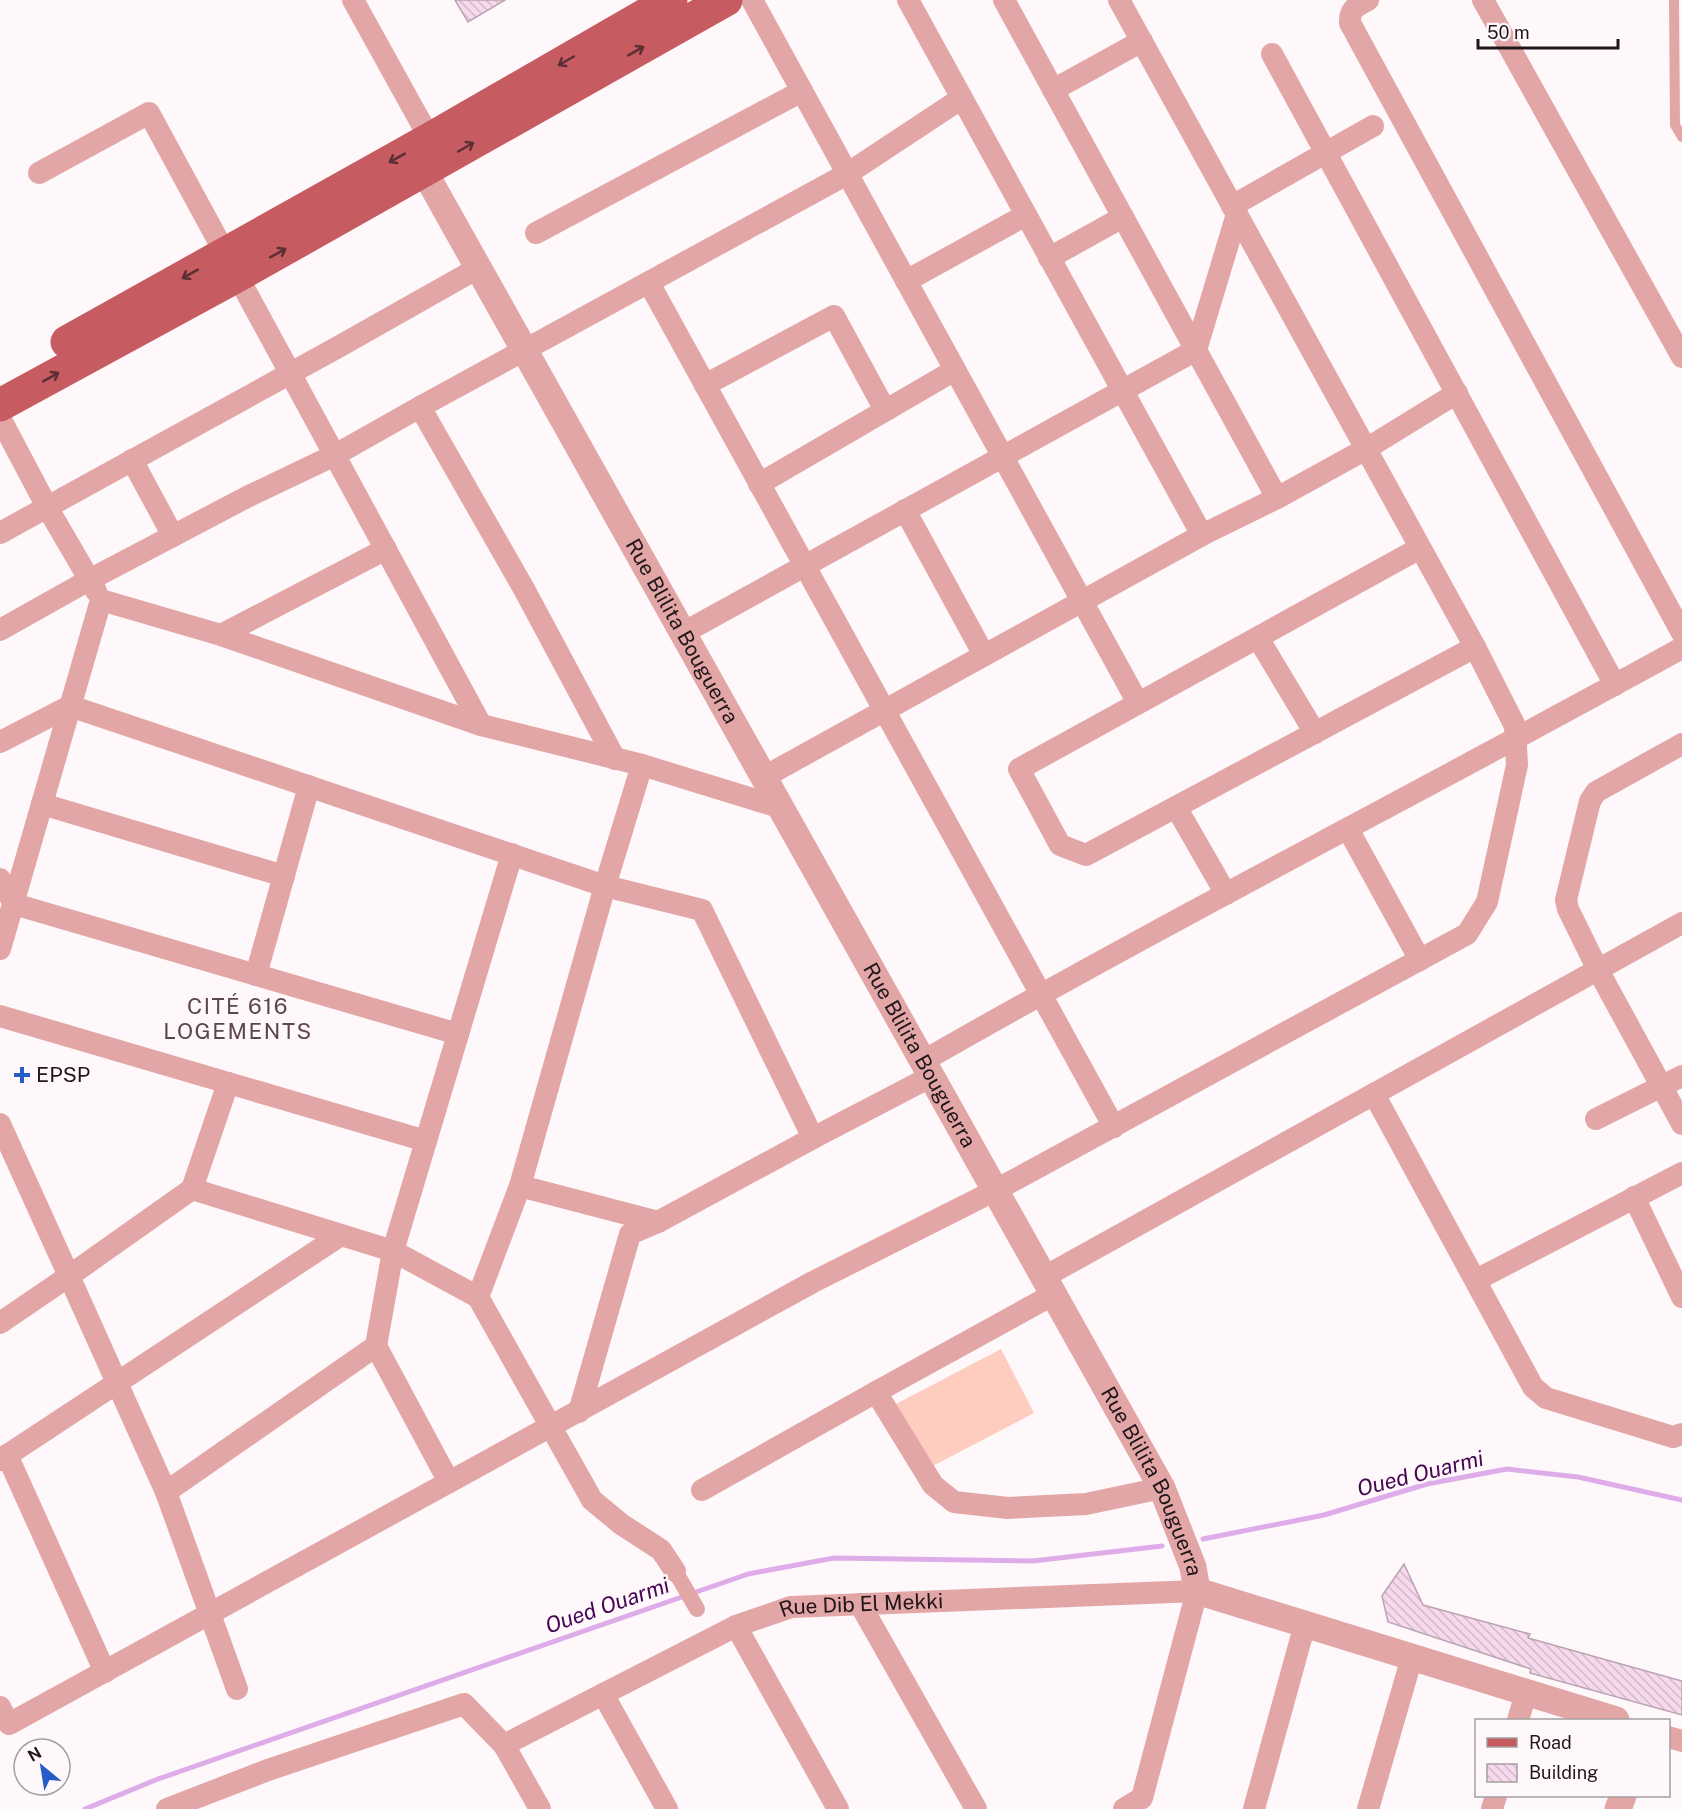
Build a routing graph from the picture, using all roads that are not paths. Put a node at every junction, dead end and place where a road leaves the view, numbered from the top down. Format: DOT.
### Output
graph roads {
  1 [pos="353,0"];
  2 [pos="671,0"];
  3 [pos="726,0"];
  4 [pos="752,0"];
  5 [pos="908,0"];
  6 [pos="1004,0"];
  7 [pos="1119,0"];
  8 [pos="1368,0"];
  9 [pos="1483,0"];
  10 [pos="1674,0"];
  11 [pos="1142,41"];
  12 [pos="1272,54"];
  13 [pos="1053,90"];
  14 [pos="802,91"];
  15 [pos="962,98"];
  16 [pos="1373,126"];
  17 [pos="1682,137"];
  18 [pos="430,139"];
  19 [pos="1326,152"];
  20 [pos="424,171"];
  21 [pos="39,172"];
  22 [pos="847,174"];
  23 [pos="1235,210"];
  24 [pos="1026,215"];
  25 [pos="1123,217"];
  26 [pos="536,233"];
  27 [pos="1049,258"];
  28 [pos="232,265"];
  29 [pos="478,268"];
  30 [pos="906,281"];
  31 [pos="649,283"];
  32 [pos="524,350"];
  33 [pos="1196,350"];
  34 [pos="1682,357"];
  35 [pos="955,370"];
  36 [pos="291,374"];
  37 [pos="0,379"];
  38 [pos="705,385"];
  39 [pos="1122,390"];
  40 [pos="1457,393"];
  41 [pos="0,405"];
  42 [pos="420,406"];
  43 [pos="885,410"];
  44 [pos="0,418"];
  45 [pos="1366,449"];
  46 [pos="335,456"];
  47 [pos="1003,456"];
  48 [pos="132,460"];
  49 [pos="759,484"];
  50 [pos="1277,498"];
  51 [pos="47,507"];
  52 [pos="905,510"];
  53 [pos="0,533"];
  54 [pos="1202,535"];
  55 [pos="173,537"];
  56 [pos="1420,548"];
  57 [pos="386,549"];
  58 [pos="804,565"];
  59 [pos="89,580"];
  60 [pos="101,600"];
  61 [pos="1082,601"];
  62 [pos="2,625"];
  63 [pos="683,633"];
  64 [pos="1682,633"];
  65 [pos="221,635"];
  66 [pos="1258,638"];
  67 [pos="1475,647"];
  68 [pos="1682,648"];
  69 [pos="984,655"];
  70 [pos="1615,685"];
  71 [pos="1138,703"];
  72 [pos="70,706"];
  73 [pos="884,710"];
  74 [pos="482,725"];
  75 [pos="1316,733"];
  76 [pos="1515,740"];
  77 [pos="0,742"];
  78 [pos="1682,744"];
  79 [pos="615,759"];
  80 [pos="642,765"];
  81 [pos="764,777"];
  82 [pos="309,786"];
  83 [pos="42,804"];
  84 [pos="1176,807"];
  85 [pos="782,808"];
  86 [pos="1348,829"];
  87 [pos="512,854"];
  88 [pos="285,876"];
  89 [pos="0,879"];
  90 [pos="604,886"];
  91 [pos="1227,894"];
  92 [pos="14,904"];
  93 [pos="1682,923"];
  94 [pos="0,949"];
  95 [pos="1420,960"];
  96 [pos="1598,970"];
  97 [pos="256,975"];
  98 [pos="1040,994"];
  99 [pos="0,1016"];
  100 [pos="458,1034"];
  101 [pos="927,1068"];
  102 [pos="1682,1076"];
  103 [pos="228,1083"];
  104 [pos="1661,1087"];
  105 [pos="1374,1094"];
  106 [pos="1596,1119"];
  107 [pos="0,1124"];
  108 [pos="1682,1124"];
  109 [pos="1114,1127"];
  110 [pos="813,1138"];
  111 [pos="426,1141"];
  112 [pos="6,1151"];
  113 [pos="1682,1173"];
  114 [pos="520,1186"];
  115 [pos="192,1189"];
  116 [pos="996,1190"];
  117 [pos="1634,1197"];
  118 [pos="633,1225"];
  119 [pos="341,1235"];
  120 [pos="393,1251"];
  121 [pos="69,1276"];
  122 [pos="1476,1280"];
  123 [pos="1049,1286"];
  124 [pos="478,1297"];
  125 [pos="1682,1297"];
  126 [pos="0,1323"];
  127 [pos="376,1346"];
  128 [pos="118,1384"];
  129 [pos="876,1392"];
  130 [pos="579,1412"];
  131 [pos="551,1427"];
  132 [pos="1682,1434"];
  133 [pos="4,1458"];
  134 [pos="449,1482"];
  135 [pos="702,1490"];
  136 [pos="166,1492"];
  137 [pos="1167,1499"];
  138 [pos="675,1571"];
  139 [pos="1195,1579"];
  140 [pos="860,1604"];
  141 [pos="697,1609"];
  142 [pos="211,1613"];
  143 [pos="1305,1624"];
  144 [pos="736,1626"];
  145 [pos="1412,1657"];
  146 [pos="105,1672"];
  147 [pos="237,1689"];
  148 [pos="1526,1693"];
  149 [pos="603,1694"];
  150 [pos="1518,1719"];
  151 [pos="1613,1719"];
  152 [pos="3,1721"];
  153 [pos="504,1745"];
  154 [pos="167,1809"];
  155 [pos="540,1809"];
  156 [pos="667,1809"];
  157 [pos="838,1809"];
  158 [pos="976,1809"];
  159 [pos="1124,1809"];
  160 [pos="1254,1809"];
  161 [pos="1368,1809"];
  1 -- 18 [label="street"];
  2 -- 18 [label="main road, one-way"];
  20 -- 3 [label="main road, one-way"];
  4 -- 14 [label="street"];
  5 -- 15 [label="street"];
  6 -- 13 [label="street"];
  7 -- 11 [label="street"];
  8 -- 64 [label="street"];
  9 -- 34 [label="street"];
  10 -- 17 [label="lane"];
  11 -- 13 [label="street"];
  11 -- 23 [label="street"];
  12 -- 19 [label="street"];
  13 -- 25 [label="street"];
  14 -- 22 [label="street"];
  14 -- 26 [label="street"];
  15 -- 22 [label="street"];
  15 -- 24 [label="street"];
  16 -- 19 [label="street"];
  18 -- 20 [label="street"];
  18 -- 28 [label="main road, one-way"];
  19 -- 23 [label="street"];
  19 -- 40 [label="street"];
  28 -- 20 [label="main road, one-way"];
  20 -- 29 [label="street, Rue Blilita Bouguerra"];
  21 -- 28 [label="street"];
  22 -- 30 [label="street"];
  22 -- 31 [label="street"];
  23 -- 33 [label="street"];
  23 -- 45 [label="street"];
  24 -- 27 [label="street"];
  24 -- 30 [label="street"];
  25 -- 27 [label="street"];
  25 -- 33 [label="street"];
  27 -- 39 [label="street"];
  28 -- 36 [label="street"];
  28 -- 37 [label="main road, one-way"];
  41 -- 28 [label="main road, one-way"];
  29 -- 32 [label="street, Rue Blilita Bouguerra"];
  29 -- 36 [label="street"];
  30 -- 35 [label="street"];
  31 -- 32 [label="street"];
  31 -- 38 [label="street"];
  32 -- 42 [label="street"];
  32 -- 63 [label="street, Rue Blilita Bouguerra"];
  33 -- 39 [label="street"];
  33 -- 50 [label="street"];
  35 -- 43 [label="street"];
  35 -- 47 [label="street"];
  36 -- 46 [label="street"];
  36 -- 48 [label="street"];
  38 -- 43 [label="street"];
  38 -- 49 [label="street"];
  39 -- 47 [label="street"];
  39 -- 54 [label="street"];
  40 -- 45 [label="street"];
  40 -- 70 [label="street"];
  42 -- 46 [label="street"];
  42 -- 79 [label="street"];
  43 -- 49 [label="street"];
  44 -- 51 [label="street"];
  45 -- 50 [label="street"];
  45 -- 56 [label="street"];
  46 -- 55 [label="street"];
  46 -- 57 [label="street"];
  47 -- 52 [label="street"];
  47 -- 61 [label="street"];
  48 -- 51 [label="street"];
  48 -- 55 [label="street"];
  49 -- 58 [label="street"];
  50 -- 54 [label="street"];
  51 -- 53 [label="street"];
  51 -- 59 [label="street"];
  52 -- 58 [label="street"];
  52 -- 69 [label="street"];
  54 -- 61 [label="street"];
  55 -- 59 [label="street"];
  56 -- 66 [label="street"];
  56 -- 67 [label="street"];
  57 -- 65 [label="street"];
  57 -- 74 [label="street"];
  58 -- 63 [label="street"];
  58 -- 73 [label="street"];
  59 -- 60 [label="street"];
  59 -- 62 [label="street"];
  60 -- 65 [label="street"];
  60 -- 72 [label="street"];
  61 -- 69 [label="street"];
  61 -- 71 [label="street"];
  63 -- 81 [label="street, Rue Blilita Bouguerra"];
  65 -- 74 [label="street"];
  66 -- 71 [label="street"];
  66 -- 75 [label="street"];
  67 -- 75 [label="street"];
  67 -- 76 [label="street"];
  68 -- 70 [label="street"];
  69 -- 73 [label="street"];
  70 -- 76 [label="street"];
  71 -- 84 [label="street"];
  72 -- 77 [label="street"];
  72 -- 82 [label="street"];
  72 -- 83 [label="street"];
  73 -- 81 [label="street"];
  73 -- 98 [label="street"];
  74 -- 79 [label="street"];
  75 -- 84 [label="street"];
  76 -- 86 [label="street"];
  76 -- 95 [label="street"];
  78 -- 96 [label="street"];
  79 -- 80 [label="street"];
  80 -- 85 [label="street"];
  80 -- 90 [label="street"];
  81 -- 85 [label="street, Rue Blilita Bouguerra"];
  82 -- 87 [label="street"];
  82 -- 88 [label="street"];
  83 -- 88 [label="street"];
  83 -- 92 [label="street"];
  84 -- 91 [label="street"];
  85 -- 101 [label="street, Rue Blilita Bouguerra"];
  86 -- 91 [label="street"];
  86 -- 95 [label="street"];
  87 -- 90 [label="street"];
  87 -- 100 [label="street"];
  88 -- 97 [label="street"];
  89 -- 92 [label="street"];
  90 -- 110 [label="street"];
  90 -- 114 [label="street"];
  91 -- 98 [label="street"];
  92 -- 94 [label="street"];
  92 -- 97 [label="street"];
  93 -- 96 [label="street"];
  95 -- 109 [label="street"];
  96 -- 104 [label="street"];
  96 -- 105 [label="street"];
  97 -- 100 [label="street"];
  98 -- 101 [label="street"];
  98 -- 109 [label="street"];
  99 -- 103 [label="street"];
  100 -- 111 [label="street"];
  101 -- 110 [label="street"];
  101 -- 116 [label="street, Rue Blilita Bouguerra"];
  102 -- 104 [label="street"];
  103 -- 111 [label="street"];
  103 -- 115 [label="street"];
  104 -- 106 [label="street"];
  104 -- 108 [label="street"];
  105 -- 122 [label="street"];
  105 -- 123 [label="street"];
  107 -- 112 [label="street"];
  109 -- 116 [label="street"];
  110 -- 118 [label="street"];
  111 -- 120 [label="street"];
  112 -- 121 [label="street"];
  113 -- 117 [label="street"];
  114 -- 118 [label="street"];
  114 -- 124 [label="street"];
  115 -- 119 [label="street"];
  115 -- 121 [label="street"];
  116 -- 123 [label="street, Rue Blilita Bouguerra"];
  116 -- 130 [label="street"];
  117 -- 122 [label="street"];
  117 -- 125 [label="street"];
  118 -- 130 [label="street"];
  119 -- 120 [label="street"];
  119 -- 128 [label="street"];
  120 -- 124 [label="street"];
  120 -- 127 [label="street"];
  121 -- 126 [label="street"];
  121 -- 128 [label="street"];
  122 -- 132 [label="street"];
  123 -- 129 [label="street"];
  123 -- 137 [label="street, Rue Blilita Bouguerra"];
  124 -- 131 [label="street"];
  127 -- 134 [label="street"];
  127 -- 136 [label="street"];
  128 -- 133 [label="street"];
  128 -- 136 [label="street"];
  129 -- 135 [label="street"];
  129 -- 137 [label="street"];
  130 -- 131 [label="street"];
  131 -- 134 [label="street"];
  131 -- 138 [label="street"];
  133 -- 146 [label="street"];
  134 -- 142 [label="street"];
  136 -- 142 [label="street"];
  137 -- 139 [label="street, Rue Blilita Bouguerra"];
  138 -- 141 [label="street"];
  139 -- 140 [label="street, Rue Dib El Mekki"];
  139 -- 143 [label="street, Rue Blilita Bouguerra"];
  139 -- 159 [label="street"];
  140 -- 144 [label="street, Rue Dib El Mekki"];
  140 -- 158 [label="street"];
  142 -- 146 [label="street"];
  142 -- 147 [label="street"];
  143 -- 145 [label="street, Rue Blilita Bouguerra"];
  143 -- 160 [label="street"];
  144 -- 149 [label="street, Rue Dib El Mekki"];
  144 -- 157 [label="street"];
  145 -- 148 [label="street, Rue Blilita Bouguerra"];
  145 -- 161 [label="street"];
  146 -- 152 [label="street"];
  148 -- 150 [label="street"];
  148 -- 151 [label="street, Rue Blilita Bouguerra"];
  149 -- 153 [label="street, Rue Dib El Mekki"];
  149 -- 156 [label="street"];
  153 -- 154 [label="street"];
  153 -- 155 [label="street"];
}
